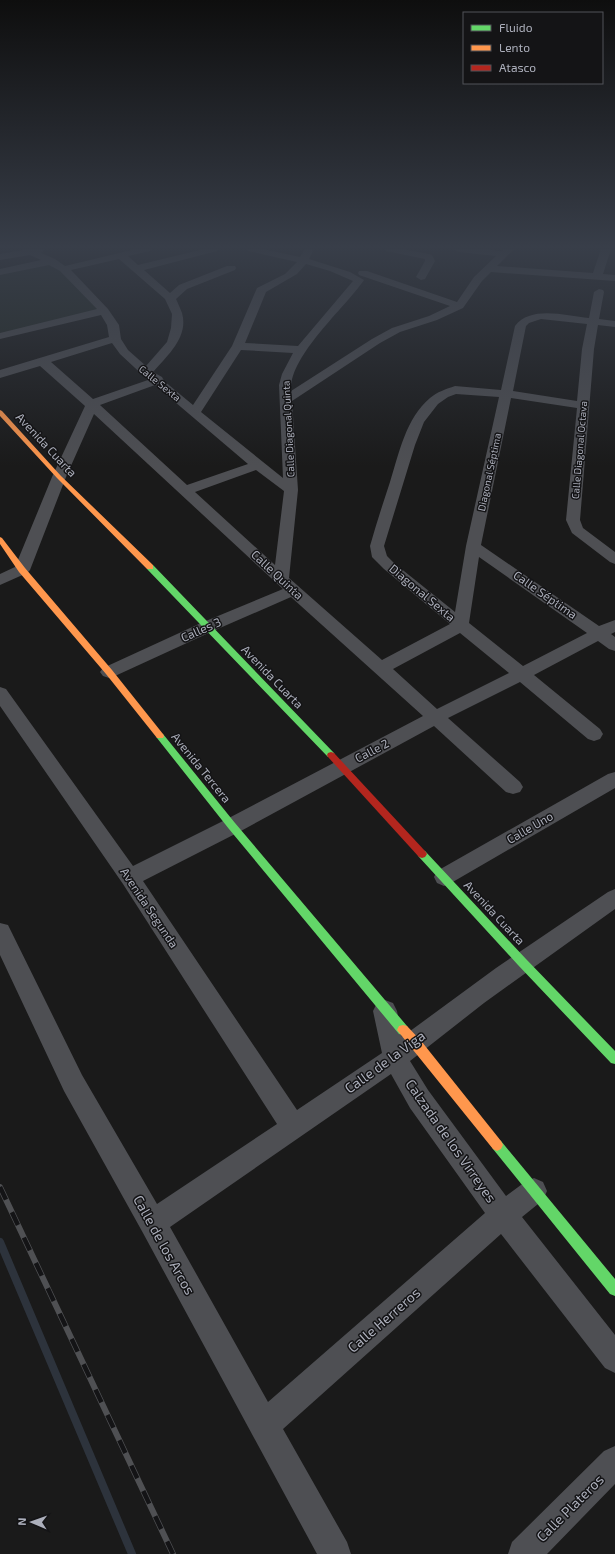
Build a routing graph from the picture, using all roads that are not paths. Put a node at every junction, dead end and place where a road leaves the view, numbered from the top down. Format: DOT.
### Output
graph roads {
  1 [pos="60,322"];
  2 [pos="111,322"];
  3 [pos="177,322"];
  4 [pos="248,322"];
  5 [pos="325,322"];
  6 [pos="422,322"];
  7 [pos="525,322"];
  8 [pos="589,322"];
  9 [pos="593,322"];
  10 [pos="615,324"];
  11 [pos="0,336"];
  12 [pos="115,339"];
  13 [pos="238,346"];
  14 [pos="302,350"];
  15 [pos="42,361"];
  16 [pos="147,372"];
  17 [pos="0,374"];
  18 [pos="158,380"];
  19 [pos="506,394"];
  20 [pos="286,400"];
  21 [pos="92,404"];
  22 [pos="582,405"];
  23 [pos="0,412"];
  24 [pos="195,412"];
  25 [pos="258,465"];
  26 [pos="58,477"];
  27 [pos="186,490"];
  28 [pos="291,490"];
  29 [pos="0,539"];
  30 [pos="473,546"];
  31 [pos="615,559"];
  32 [pos="22,570"];
  33 [pos="280,578"];
  34 [pos="0,580"];
  35 [pos="294,590"];
  36 [pos="461,625"];
  37 [pos="207,627"];
  38 [pos="607,629"];
  39 [pos="615,645"];
  40 [pos="380,669"];
  41 [pos="109,672"];
  42 [pos="522,674"];
  43 [pos="0,693"];
  44 [pos="436,717"];
  45 [pos="594,734"];
  46 [pos="342,766"];
  47 [pos="615,779"];
  48 [pos="513,787"];
  49 [pos="232,826"];
  50 [pos="444,877"];
  51 [pos="130,878"];
  52 [pos="615,898"];
  53 [pos="0,932"];
  54 [pos="522,962"];
  55 [pos="385,1010"];
  56 [pos="414,1042"];
  57 [pos="395,1058"];
  58 [pos="615,1059"];
  59 [pos="293,1126"];
  60 [pos="534,1191"];
  61 [pos="503,1215"];
  62 [pos="153,1223"];
  63 [pos="615,1289"];
  64 [pos="615,1358"];
  65 [pos="264,1425"];
  66 [pos="615,1462"];
  67 [pos="335,1554"];
  68 [pos="524,1554"];
  1 -- 11 [label="street"];
  2 -- 12 [label="street, Calle Sexta"];
  3 -- 16 [label="street"];
  4 -- 13 [label="street"];
  5 -- 14 [label="street, Calle Diagonal Quinta"];
  6 -- 20 [label="street"];
  7 -- 19 [label="street, Diagonal Séptima"];
  8 -- 9 [label="street, Diagonal Séptima"];
  9 -- 10 [label="street"];
  9 -- 22 [label="street, Calle Diagonal Octava"];
  12 -- 15 [label="street"];
  12 -- 16 [label="street, Calle Sexta"];
  13 -- 14 [label="street"];
  13 -- 24 [label="street"];
  14 -- 20 [label="street, Calle Diagonal Quinta"];
  15 -- 17 [label="street"];
  15 -- 21 [label="street, Calle Quinta"];
  16 -- 18 [label="street, Calle Sexta"];
  18 -- 21 [label="street"];
  18 -- 24 [label="street, Calle Sexta"];
  19 -- 22 [label="street"];
  19 -- 30 [label="street, Diagonal Séptima"];
  19 -- 36 [label="street, Diagonal Sexta"];
  20 -- 28 [label="street, Calle Diagonal Quinta"];
  21 -- 26 [label="street"];
  21 -- 27 [label="street, Calle Quinta"];
  22 -- 31 [label="street, Calle Diagonal Octava"];
  23 -- 26 [label="street, Avenida Cuarta"];
  24 -- 25 [label="street, Calle Sexta"];
  25 -- 27 [label="street"];
  25 -- 28 [label="street, Calle Sexta"];
  26 -- 32 [label="street"];
  26 -- 37 [label="street, Avenida Cuarta"];
  27 -- 33 [label="street, Calle Quinta"];
  28 -- 33 [label="street, Calle Diagonal Quinta"];
  29 -- 32 [label="street, Avenida Tercera"];
  30 -- 36 [label="street, Diagonal Séptima"];
  30 -- 38 [label="street, Calle Séptima"];
  32 -- 34 [label="street"];
  32 -- 41 [label="street, Avenida Tercera"];
  33 -- 35 [label="street, Calle Quinta"];
  35 -- 37 [label="street, Calles 3"];
  35 -- 40 [label="street, Calle Quinta"];
  36 -- 40 [label="street"];
  36 -- 42 [label="street, Diagonal Sexta"];
  37 -- 41 [label="street, Calles 3"];
  37 -- 46 [label="street, Avenida Cuarta"];
  38 -- 39 [label="street, Calle Séptima"];
  38 -- 42 [label="street, Calle 2"];
  40 -- 44 [label="street, Calle Quinta"];
  41 -- 49 [label="street, Avenida Tercera"];
  42 -- 44 [label="street, Calle 2"];
  42 -- 45 [label="street, Diagonal Sexta"];
  43 -- 51 [label="street, Avenida Segunda"];
  44 -- 46 [label="street, Calle 2"];
  44 -- 48 [label="street, Calle Quinta"];
  46 -- 49 [label="street, Calle 2"];
  46 -- 50 [label="street, Avenida Cuarta"];
  47 -- 50 [label="street, Calle Uno"];
  49 -- 51 [label="street, Calle 2"];
  49 -- 55 [label="street, Avenida Tercera"];
  50 -- 54 [label="street, Avenida Cuarta"];
  51 -- 59 [label="street, Avenida Segunda"];
  52 -- 54 [label="street, Calle de la Viga"];
  53 -- 62 [label="street, Calle de los Arcos"];
  54 -- 56 [label="street, Calle de la Viga"];
  54 -- 58 [label="street, Avenida Cuarta"];
  55 -- 56 [label="street"];
  55 -- 57 [label="street, Calzada de los Virreyes"];
  56 -- 57 [label="street, Calle de la Viga"];
  56 -- 60 [label="street"];
  57 -- 59 [label="street, Calle de la Viga"];
  57 -- 61 [label="street, Calzada de los Virreyes"];
  59 -- 62 [label="street, Calle de la Viga"];
  60 -- 61 [label="street, Calle Herreros"];
  60 -- 63 [label="street"];
  61 -- 64 [label="street, Calzada de los Virreyes"];
  61 -- 65 [label="street, Calle Herreros"];
  62 -- 65 [label="street, Calle de los Arcos"];
  65 -- 67 [label="street, Calle de los Arcos"];
  66 -- 68 [label="street, Calle Plateros"];
}
